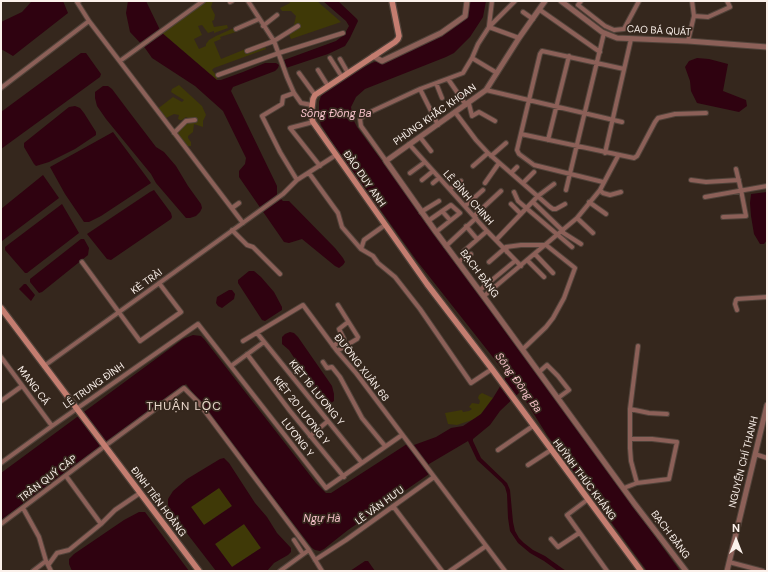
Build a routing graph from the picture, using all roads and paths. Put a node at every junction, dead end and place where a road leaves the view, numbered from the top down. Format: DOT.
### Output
graph roads {
  1 [pos="79,1"];
  2 [pos="203,1"];
  3 [pos="248,1"];
  4 [pos="392,1"];
  5 [pos="467,1"];
  6 [pos="492,1"];
  7 [pos="515,1"];
  8 [pos="545,1"];
  9 [pos="561,1"];
  10 [pos="581,1"];
  11 [pos="639,1"];
  12 [pos="692,1"];
  13 [pos="727,1"];
  14 [pos="540,10"];
  15 [pos="523,12"];
  16 [pos="277,15"];
  17 [pos="694,16"];
  18 [pos="259,19"];
  19 [pos="533,19"];
  20 [pos="89,21"];
  21 [pos="263,26"];
  22 [pos="298,26"];
  23 [pos="489,27"];
  24 [pos="236,29"];
  25 [pos="343,33"];
  26 [pos="604,33"];
  27 [pos="519,38"];
  28 [pos="631,39"];
  29 [pos="274,41"];
  30 [pos="688,41"];
  31 [pos="767,48"];
  32 [pos="247,51"];
  33 [pos="600,52"];
  34 [pos="280,56"];
  35 [pos="373,56"];
  36 [pos="569,56"];
  37 [pos="330,58"];
  38 [pos="472,58"];
  39 [pos="340,59"];
  40 [pos="120,61"];
  41 [pos="597,62"];
  42 [pos="624,69"];
  43 [pos="318,70"];
  44 [pos="299,72"];
  45 [pos="348,73"];
  46 [pos="497,73"];
  47 [pos="218,75"];
  48 [pos="342,77"];
  49 [pos="448,79"];
  50 [pos="436,84"];
  51 [pos="328,86"];
  52 [pos="1,88"];
  53 [pos="420,89"];
  54 [pos="486,90"];
  55 [pos="294,93"];
  56 [pos="315,95"];
  57 [pos="442,98"];
  58 [pos="529,100"];
  59 [pos="467,104"];
  60 [pos="312,105"];
  61 [pos="556,106"];
  62 [pos="454,112"];
  63 [pos="585,113"];
  64 [pos="706,113"];
  65 [pos="195,120"];
  66 [pos="612,120"];
  67 [pos="495,121"];
  68 [pos="313,122"];
  69 [pos="622,122"];
  70 [pos="438,125"];
  71 [pos="174,133"];
  72 [pos="521,134"];
  73 [pos="420,137"];
  74 [pos="548,140"];
  75 [pos="506,143"];
  76 [pos="409,144"];
  77 [pos="576,146"];
  78 [pos="431,151"];
  79 [pos="604,153"];
  80 [pos="489,154"];
  81 [pos="336,155"];
  82 [pos="618,156"];
  83 [pos="386,161"];
  84 [pos="426,162"];
  85 [pos="499,163"];
  86 [pos="320,166"];
  87 [pos="473,166"];
  88 [pos="517,167"];
  89 [pos="736,169"];
  90 [pos="433,171"];
  91 [pos="534,172"];
  92 [pos="309,173"];
  93 [pos="410,173"];
  94 [pos="511,173"];
  95 [pos="570,174"];
  96 [pos="439,178"];
  97 [pos="297,180"];
  98 [pos="422,180"];
  99 [pos="690,180"];
  100 [pos="739,180"];
  101 [pos="461,181"];
  102 [pos="603,182"];
  103 [pos="433,183"];
  104 [pos="485,183"];
  105 [pos="523,183"];
  106 [pos="554,184"];
  107 [pos="767,186"];
  108 [pos="447,188"];
  109 [pos="483,190"];
  110 [pos="566,190"];
  111 [pos="600,190"];
  112 [pos="742,190"];
  113 [pos="501,191"];
  114 [pos="514,192"];
  115 [pos="621,192"];
  116 [pos="538,196"];
  117 [pos="706,197"];
  118 [pos="439,201"];
  119 [pos="533,202"];
  120 [pos="589,202"];
  121 [pos="239,203"];
  122 [pos="511,204"];
  123 [pos="565,204"];
  124 [pos="465,206"];
  125 [pos="232,208"];
  126 [pos="527,208"];
  127 [pos="421,212"];
  128 [pos="442,212"];
  129 [pos="521,214"];
  130 [pos="606,214"];
  131 [pos="475,217"];
  132 [pos="723,217"];
  133 [pos="577,218"];
  134 [pos="450,220"];
  135 [pos="428,221"];
  136 [pos="243,222"];
  137 [pos="385,225"];
  138 [pos="466,226"];
  139 [pos="232,230"];
  140 [pos="487,231"];
  141 [pos="562,231"];
  142 [pos="436,232"];
  143 [pos="593,233"];
  144 [pos="557,236"];
  145 [pos="477,239"];
  146 [pos="496,240"];
  147 [pos="581,244"];
  148 [pos="546,245"];
  149 [pos="446,246"];
  150 [pos="572,247"];
  151 [pos="361,249"];
  152 [pos="464,250"];
  153 [pos="506,251"];
  154 [pos="471,254"];
  155 [pos="535,254"];
  156 [pos="527,260"];
  157 [pos="515,261"];
  158 [pos="82,262"];
  159 [pos="458,262"];
  160 [pos="489,262"];
  161 [pos="521,266"];
  162 [pos="553,272"];
  163 [pos="280,274"];
  164 [pos="544,277"];
  165 [pos="159,283"];
  166 [pos="480,290"];
  167 [pos="484,296"];
  168 [pos="767,297"];
  169 [pos="338,305"];
  170 [pos="1,308"];
  171 [pos="737,310"];
  172 [pos="118,312"];
  173 [pos="348,322"];
  174 [pos="198,324"];
  175 [pos="257,333"];
  176 [pos="244,341"];
  177 [pos="264,342"];
  178 [pos="333,346"];
  179 [pos="638,346"];
  180 [pos="522,349"];
  181 [pos="337,351"];
  182 [pos="247,354"];
  183 [pos="1,356"];
  184 [pos="323,362"];
  185 [pos="44,366"];
  186 [pos="231,366"];
  187 [pos="492,369"];
  188 [pos="539,372"];
  189 [pos="22,386"];
  190 [pos="514,398"];
  191 [pos="558,398"];
  192 [pos="1,401"];
  193 [pos="767,405"];
  194 [pos="630,409"];
  195 [pos="78,410"];
  196 [pos="667,414"];
  197 [pos="328,421"];
  198 [pos="52,426"];
  199 [pos="533,426"];
  200 [pos="402,435"];
  201 [pos="310,436"];
  202 [pos="630,439"];
  203 [pos="104,445"];
  204 [pos="385,446"];
  205 [pos="498,450"];
  206 [pos="551,450"];
  207 [pos="755,454"];
  208 [pos="767,458"];
  209 [pos="1,463"];
  210 [pos="362,463"];
  211 [pos="528,465"];
  212 [pos="432,475"];
  213 [pos="66,476"];
  214 [pos="344,477"];
  215 [pos="637,483"];
  216 [pos="624,488"];
  217 [pos="140,493"];
  218 [pos="587,500"];
  219 [pos="393,506"];
  220 [pos="23,508"];
  221 [pos="1,524"];
  222 [pos="101,524"];
  223 [pos="579,533"];
  224 [pos="551,538"];
  225 [pos="294,540"];
  226 [pos="486,546"];
  227 [pos="309,550"];
  228 [pos="303,554"];
  229 [pos="315,560"];
  230 [pos="48,562"];
  231 [pos="729,562"];
  232 [pos="33,571"];
  233 [pos="51,571"];
  234 [pos="199,571"];
  235 [pos="280,571"];
  236 [pos="322,571"];
  237 [pos="442,571"];
  238 [pos="450,571"];
  239 [pos="505,571"];
  240 [pos="607,571"];
  241 [pos="641,571"];
  242 [pos="686,571"];
  243 [pos="727,571"];
  244 [pos="763,571"];
  1 -- 20 [label="street"];
  2 -- 40 [label="street"];
  3 -- 18 [label="street"];
  4 -- 35 [label="main road"];
  5 -- 35 [label="street"];
  6 -- 23 [label="street"];
  7 -- 23 [label="street"];
  8 -- 14 [label="street, PHÙNG KHẮC KHOAN"];
  9 -- 26 [label="street, CAO BÁ QUÁT"];
  10 -- 11 [label="street"];
  12 -- 17 [label="street"];
  13 -- 17 [label="street"];
  14 -- 19 [label="street, PHÙNG KHẮC KHOAN"];
  14 -- 33 [label="street"];
  15 -- 19 [label="street"];
  16 -- 21 [label="street"];
  17 -- 30 [label="street"];
  18 -- 21 [label="street"];
  18 -- 24 [label="street"];
  19 -- 27 [label="street, PHÙNG KHẮC KHOAN"];
  20 -- 40 [label="street"];
  20 -- 52 [label="street"];
  21 -- 29 [label="street"];
  22 -- 29 [label="street"];
  23 -- 27 [label="street"];
  23 -- 38 [label="street, BẠCH ĐẰNG"];
  25 -- 34 [label="street"];
  26 -- 28 [label="street, CAO BÁ QUÁT"];
  26 -- 33 [label="street"];
  27 -- 46 [label="street, PHÙNG KHẮC KHOAN"];
  28 -- 30 [label="street, CAO BÁ QUÁT"];
  28 -- 42 [label="street"];
  29 -- 32 [label="street"];
  29 -- 34 [label="street"];
  30 -- 31 [label="street, CAO BÁ QUÁT"];
  33 -- 41 [label="street"];
  34 -- 47 [label="street"];
  34 -- 55 [label="street"];
  35 -- 45 [label="main road"];
  36 -- 41 [label="street"];
  36 -- 58 [label="street"];
  36 -- 61 [label="street"];
  37 -- 48 [label="street"];
  38 -- 46 [label="street"];
  38 -- 49 [label="street, BẠCH ĐẰNG"];
  39 -- 45 [label="street"];
  40 -- 71 [label="street"];
  41 -- 42 [label="street"];
  41 -- 63 [label="street"];
  42 -- 66 [label="street"];
  43 -- 51 [label="street"];
  44 -- 56 [label="street"];
  45 -- 48 [label="main road"];
  46 -- 54 [label="street, PHÙNG KHẮC KHOAN"];
  48 -- 51 [label="main road"];
  49 -- 50 [label="street, BẠCH ĐẰNG"];
  49 -- 59 [label="street"];
  50 -- 53 [label="street, BẠCH ĐẰNG"];
  50 -- 57 [label="street"];
  51 -- 56 [label="main road"];
  53 -- 70 [label="street"];
  53 -- 83 [label="street, BẠCH ĐẰNG"];
  54 -- 58 [label="street"];
  54 -- 59 [label="street, PHÙNG KHẮC KHOAN"];
  55 -- 60 [label="street"];
  55 -- 97 [label="street"];
  56 -- 60 [label="main road"];
  58 -- 61 [label="street"];
  58 -- 72 [label="street"];
  59 -- 62 [label="street, PHÙNG KHẮC KHOAN"];
  59 -- 67 [label="street"];
  60 -- 68 [label="main road"];
  61 -- 63 [label="street"];
  61 -- 74 [label="street"];
  62 -- 70 [label="street, PHÙNG KHẮC KHOAN"];
  62 -- 80 [label="street"];
  63 -- 66 [label="street"];
  63 -- 77 [label="street"];
  64 -- 82 [label="street"];
  65 -- 71 [label="street"];
  66 -- 69 [label="street"];
  66 -- 79 [label="street"];
  68 -- 81 [label="main road, ĐÀO DUY ANH"];
  68 -- 86 [label="street"];
  70 -- 73 [label="street, PHÙNG KHẮC KHOAN"];
  71 -- 125 [label="street"];
  72 -- 74 [label="street"];
  72 -- 95 [label="street"];
  73 -- 76 [label="street, PHÙNG KHẮC KHOAN"];
  73 -- 78 [label="street"];
  74 -- 77 [label="street"];
  75 -- 80 [label="street"];
  76 -- 83 [label="street, PHÙNG KHẮC KHOAN"];
  76 -- 84 [label="street, LÊ ĐÌNH CHINH"];
  77 -- 79 [label="street"];
  77 -- 95 [label="street"];
  79 -- 82 [label="street"];
  80 -- 85 [label="street"];
  80 -- 87 [label="street"];
  81 -- 86 [label="street"];
  81 -- 137 [label="main road, ĐÀO DUY ANH"];
  82 -- 102 [label="street"];
  83 -- 127 [label="street, BẠCH ĐẰNG"];
  84 -- 90 [label="street, LÊ ĐÌNH CHINH"];
  84 -- 93 [label="street"];
  85 -- 94 [label="street"];
  85 -- 104 [label="street"];
  86 -- 92 [label="street"];
  88 -- 94 [label="street"];
  89 -- 100 [label="street"];
  90 -- 96 [label="street, LÊ ĐÌNH CHINH"];
  90 -- 98 [label="street"];
  91 -- 105 [label="street"];
  92 -- 97 [label="street"];
  92 -- 151 [label="street"];
  94 -- 105 [label="street"];
  95 -- 102 [label="street"];
  95 -- 110 [label="street"];
  96 -- 103 [label="street"];
  96 -- 108 [label="street, LÊ ĐÌNH CHINH"];
  97 -- 136 [label="street, KẺ TRÀI"];
  99 -- 100 [label="street"];
  100 -- 112 [label="street"];
  101 -- 108 [label="street"];
  102 -- 111 [label="street"];
  105 -- 116 [label="street"];
  106 -- 116 [label="street"];
  107 -- 112 [label="street"];
  108 -- 124 [label="street, LÊ ĐÌNH CHINH"];
  109 -- 124 [label="street"];
  111 -- 115 [label="street"];
  111 -- 120 [label="street"];
  112 -- 117 [label="street"];
  112 -- 132 [label="street"];
  113 -- 131 [label="street"];
  114 -- 126 [label="street"];
  116 -- 119 [label="street"];
  116 -- 123 [label="street"];
  118 -- 127 [label="street"];
  119 -- 126 [label="street"];
  119 -- 141 [label="street"];
  120 -- 130 [label="street"];
  120 -- 133 [label="street"];
  121 -- 125 [label="street"];
  122 -- 129 [label="street"];
  124 -- 131 [label="street, LÊ ĐÌNH CHINH"];
  125 -- 136 [label="street"];
  126 -- 129 [label="street"];
  126 -- 144 [label="street"];
  127 -- 135 [label="street, BẠCH ĐẰNG"];
  128 -- 134 [label="street"];
  128 -- 134 [label="street"];
  128 -- 135 [label="street"];
  129 -- 146 [label="street"];
  131 -- 138 [label="street"];
  131 -- 140 [label="street, LÊ ĐÌNH CHINH"];
  133 -- 141 [label="street"];
  133 -- 143 [label="street"];
  134 -- 142 [label="street"];
  135 -- 142 [label="street, BẠCH ĐẰNG"];
  136 -- 139 [label="street, KẺ TRÀI"];
  137 -- 151 [label="street"];
  137 -- 187 [label="main road, ĐÀO DUY ANH"];
  138 -- 145 [label="street"];
  138 -- 149 [label="street"];
  139 -- 163 [label="street"];
  139 -- 165 [label="street, KẺ TRÀI"];
  140 -- 145 [label="street"];
  140 -- 146 [label="street, LÊ ĐÌNH CHINH"];
  141 -- 144 [label="street"];
  141 -- 147 [label="street"];
  142 -- 149 [label="street, BẠCH ĐẰNG"];
  144 -- 148 [label="street"];
  144 -- 150 [label="street"];
  145 -- 152 [label="street"];
  146 -- 153 [label="street, LÊ ĐÌNH CHINH"];
  148 -- 153 [label="street"];
  148 -- 155 [label="street"];
  148 -- 180 [label="street"];
  149 -- 159 [label="street, BẠCH ĐẰNG"];
  151 -- 187 [label="street"];
  153 -- 157 [label="street, LÊ ĐÌNH CHINH"];
  153 -- 160 [label="street"];
  154 -- 159 [label="street"];
  155 -- 156 [label="street"];
  155 -- 162 [label="street"];
  156 -- 161 [label="street"];
  156 -- 164 [label="street"];
  157 -- 161 [label="street, LÊ ĐÌNH CHINH"];
  157 -- 166 [label="street"];
  158 -- 172 [label="street"];
  159 -- 166 [label="street, BẠCH ĐẰNG"];
  161 -- 167 [label="street"];
  165 -- 172 [label="street, KẺ TRÀI"];
  165 -- 172 [label="street"];
  166 -- 167 [label="street, BẠCH ĐẰNG"];
  167 -- 180 [label="street, BẠCH ĐẰNG"];
  168 -- 171 [label="street"];
  169 -- 173 [label="street"];
  170 -- 185 [label="main road"];
  172 -- 185 [label="street, KẺ TRÀI"];
  173 -- 178 [label="street"];
  173 -- 181 [label="street"];
  174 -- 186 [label="street, LƯƠNG Y"];
  174 -- 195 [label="street, LÊ TRUNG ĐÌNH"];
  175 -- 176 [label="street"];
  175 -- 177 [label="street, KIỆT 16 LƯƠNG Y"];
  175 -- 178 [label="street, ĐƯỜNG XUÂN 68"];
  177 -- 182 [label="street"];
  177 -- 197 [label="street, KIỆT 16 LƯƠNG Y"];
  178 -- 181 [label="street, ĐƯỜNG XUÂN 68"];
  179 -- 194 [label="street"];
  180 -- 188 [label="street, BẠCH ĐẰNG"];
  181 -- 200 [label="street, ĐƯỜNG XUÂN 68"];
  182 -- 186 [label="street"];
  182 -- 201 [label="street, KIỆT 20 LƯƠNG Y"];
  183 -- 189 [label="street, MANG CÁ"];
  184 -- 204 [label="street"];
  185 -- 195 [label="main road"];
  186 -- 214 [label="street, LƯƠNG Y"];
  187 -- 190 [label="main road, ĐÀO DUY ANH"];
  188 -- 191 [label="street, BẠCH ĐẰNG"];
  188 -- 191 [label="street"];
  189 -- 192 [label="street"];
  189 -- 198 [label="street, MANG CÁ"];
  190 -- 199 [label="main road, HUỲNH THÚC KHÁNG"];
  191 -- 216 [label="street, BẠCH ĐẰNG"];
  193 -- 207 [label="street, NGUYỄN CHÍ THANH"];
  194 -- 196 [label="street"];
  194 -- 202 [label="street"];
  195 -- 198 [label="street, LÊ TRUNG ĐÌNH"];
  195 -- 203 [label="main road, ĐINH TIÊN HOÀNG"];
  197 -- 201 [label="street"];
  197 -- 210 [label="street, KIỆT 16 LƯƠNG Y"];
  198 -- 209 [label="street, LÊ TRUNG ĐÌNH"];
  199 -- 205 [label="street"];
  199 -- 206 [label="main road, HUỲNH THÚC KHÁNG"];
  200 -- 204 [label="street, LƯƠNG Y"];
  200 -- 212 [label="street, ĐƯỜNG XUÂN 68"];
  201 -- 214 [label="street, KIỆT 20 LƯƠNG Y"];
  202 -- 215 [label="street"];
  202 -- 215 [label="street"];
  203 -- 213 [label="street, TRẦN QUÝ CÁP"];
  203 -- 217 [label="main road, ĐINH TIÊN HOÀNG"];
  203 -- 227 [label="street"];
  204 -- 210 [label="street, LƯƠNG Y"];
  206 -- 211 [label="street"];
  206 -- 218 [label="main road, HUỲNH THÚC KHÁNG"];
  207 -- 208 [label="street"];
  207 -- 231 [label="street, NGUYỄN CHÍ THANH"];
  210 -- 214 [label="street, LƯƠNG Y"];
  212 -- 219 [label="street, LÊ VĂN HƯU"];
  212 -- 226 [label="street"];
  213 -- 220 [label="street, TRẦN QUÝ CÁP"];
  213 -- 222 [label="street"];
  215 -- 216 [label="street"];
  216 -- 242 [label="street, BẠCH ĐẰNG"];
  217 -- 222 [label="street"];
  217 -- 234 [label="main road, ĐINH TIÊN HOÀNG"];
  218 -- 223 [label="street"];
  218 -- 241 [label="main road, HUỲNH THÚC KHÁNG"];
  219 -- 229 [label="street, LÊ VĂN HƯU"];
  219 -- 237 [label="street"];
  220 -- 221 [label="street, TRẦN QUÝ CÁP"];
  220 -- 230 [label="street"];
  222 -- 230 [label="street"];
  223 -- 224 [label="street"];
  223 -- 240 [label="street"];
  225 -- 228 [label="street"];
  226 -- 238 [label="street"];
  226 -- 239 [label="street"];
  227 -- 228 [label="street"];
  227 -- 229 [label="street"];
  228 -- 235 [label="street"];
  229 -- 236 [label="street"];
  230 -- 232 [label="street"];
  230 -- 233 [label="street"];
  231 -- 243 [label="street, NGUYỄN CHÍ THANH"];
  231 -- 244 [label="street"];
}
